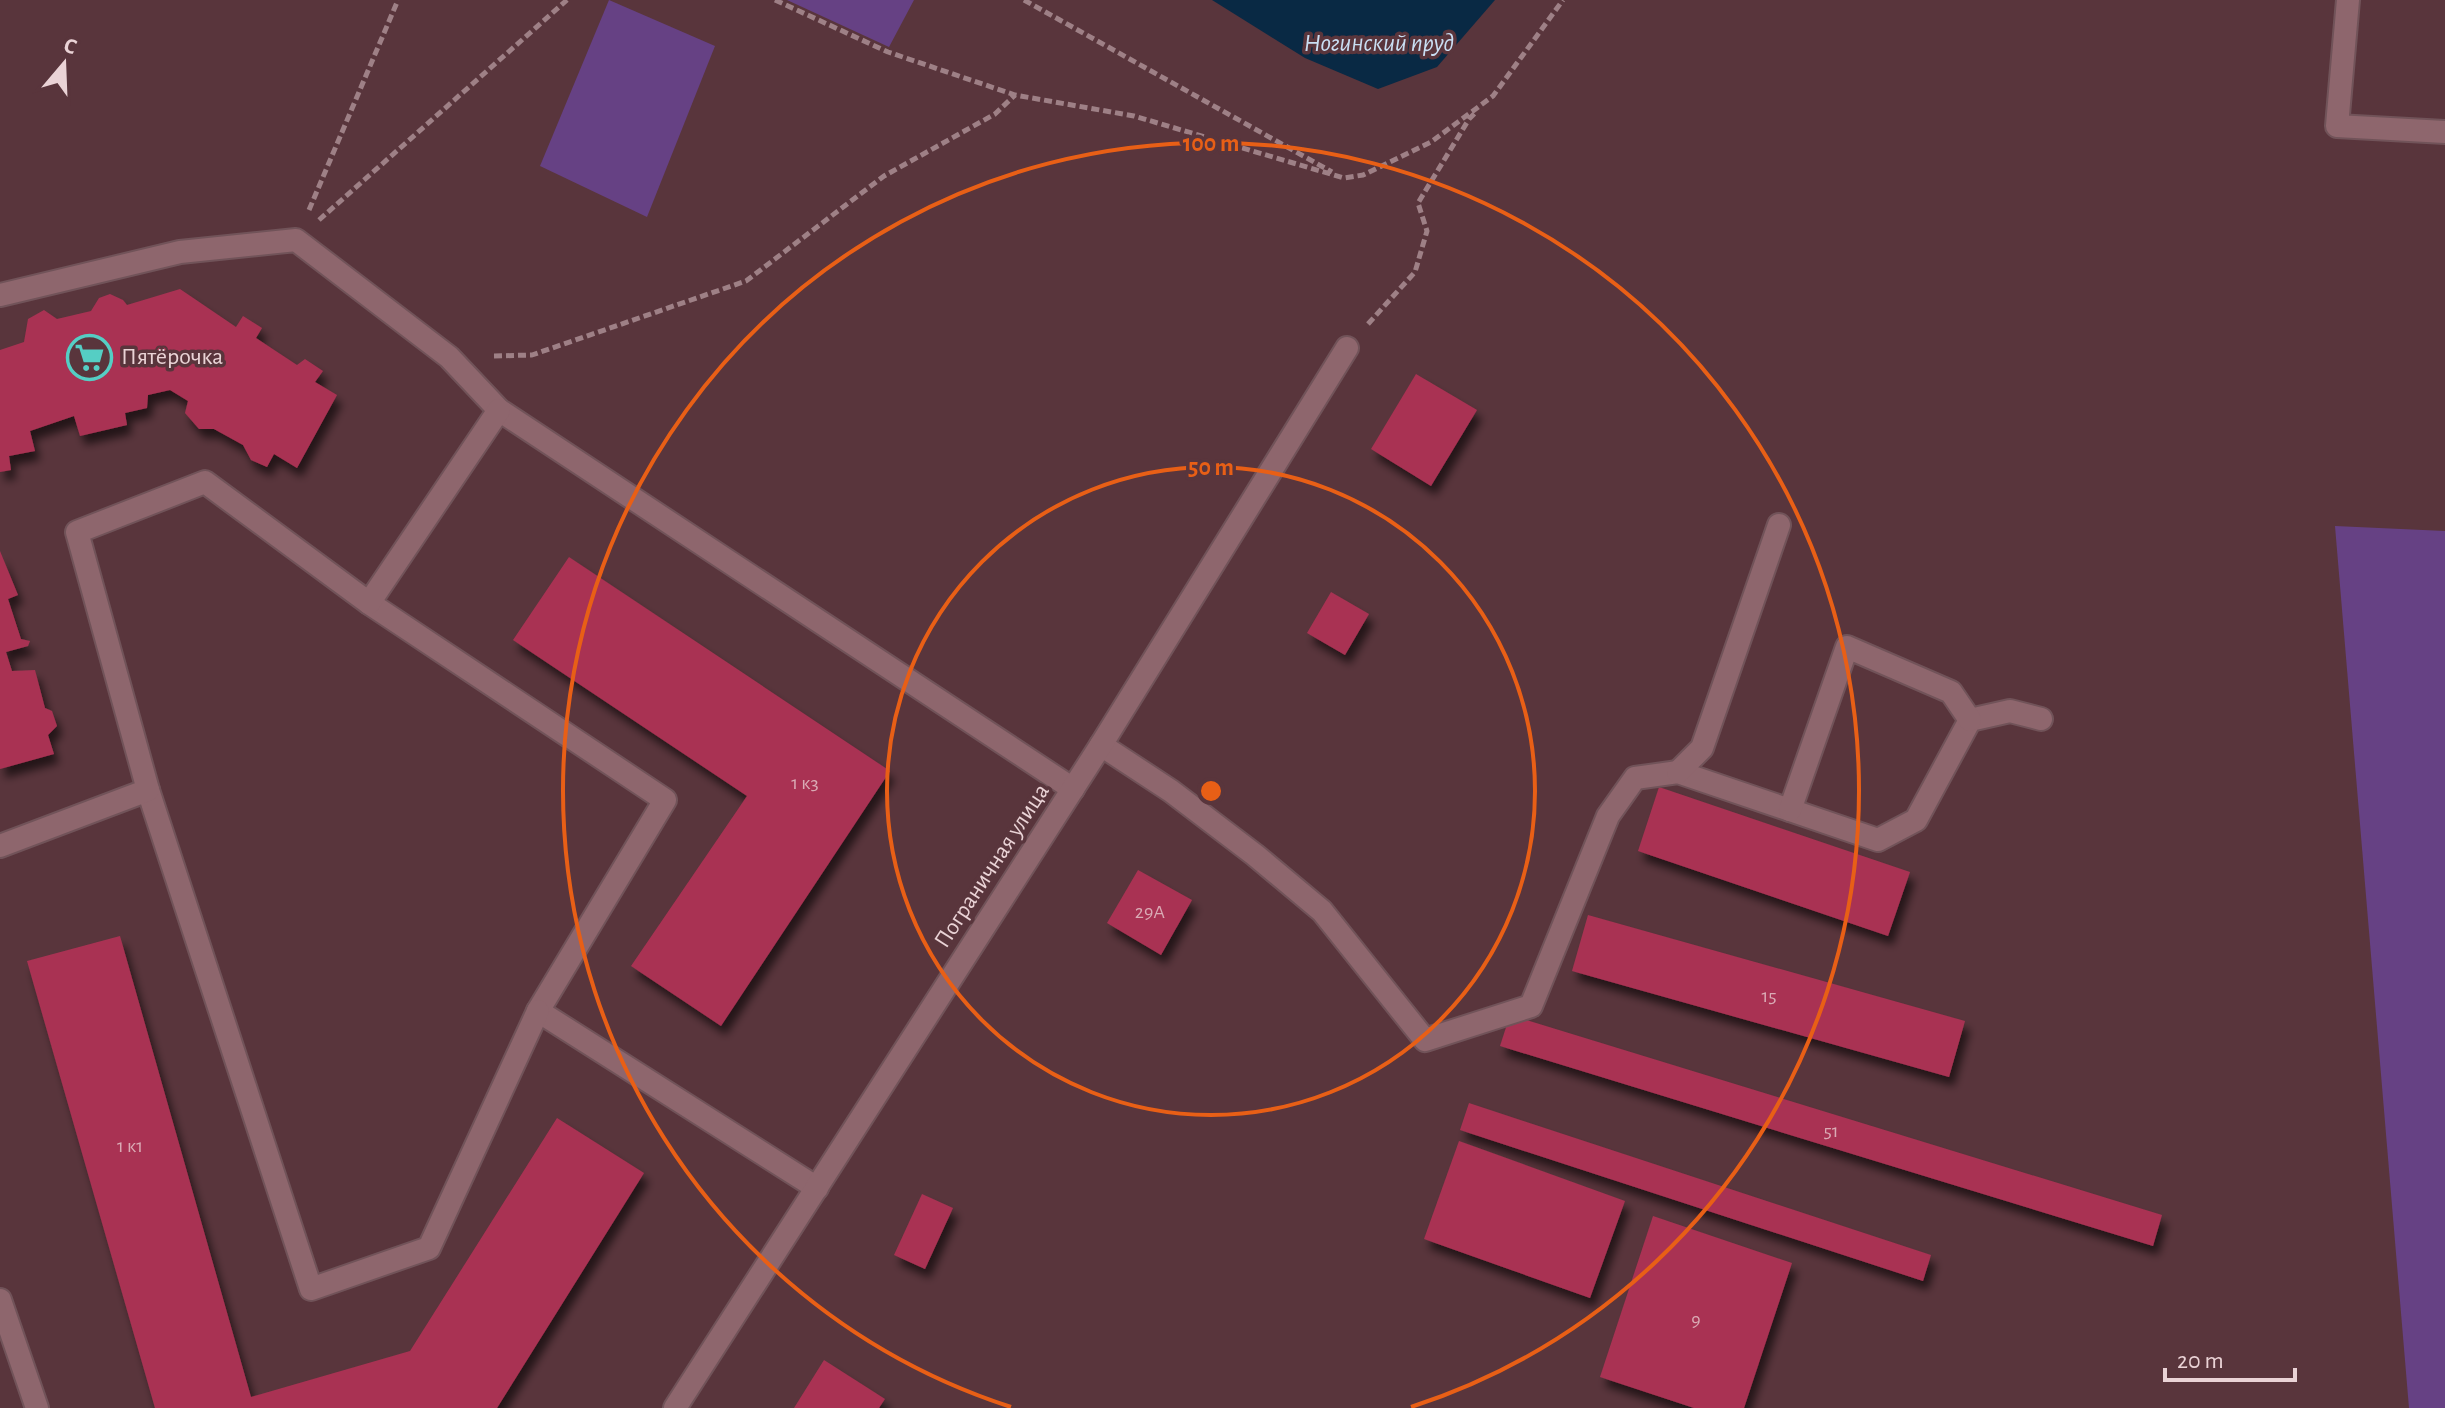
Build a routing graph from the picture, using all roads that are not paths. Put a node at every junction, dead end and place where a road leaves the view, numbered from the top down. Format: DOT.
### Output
graph roads {
  1 [pos="2348,0"];
  2 [pos="2445,132"];
  3 [pos="0,295"];
  4 [pos="1347,348"];
  5 [pos="499,410"];
  6 [pos="1779,525"];
  7 [pos="369,603"];
  8 [pos="2041,719"];
  9 [pos="1970,720"];
  10 [pos="1101,745"];
  11 [pos="1678,772"];
  12 [pos="1073,789"];
  13 [pos="148,790"];
  14 [pos="1790,810"];
  15 [pos="0,846"];
  16 [pos="538,1011"];
  17 [pos="817,1188"];
  18 [pos="1,1306"];
  19 [pos="37,1408"];
  20 [pos="675,1408"];
  1 -- 2 [label="street"];
  3 -- 5 [label="street"];
  4 -- 10 [label="street, Пограничная улица"];
  5 -- 7 [label="street"];
  5 -- 12 [label="street"];
  6 -- 11 [label="street"];
  7 -- 13 [label="street"];
  7 -- 16 [label="street"];
  8 -- 9 [label="street"];
  9 -- 14 [label="street"];
  9 -- 14 [label="street"];
  10 -- 11 [label="street"];
  10 -- 12 [label="street, Пограничная улица"];
  11 -- 14 [label="street"];
  12 -- 17 [label="street, Пограничная улица"];
  13 -- 15 [label="street"];
  13 -- 16 [label="street"];
  16 -- 17 [label="street"];
  17 -- 20 [label="street, Пограничная улица"];
  18 -- 19 [label="street"];
}
